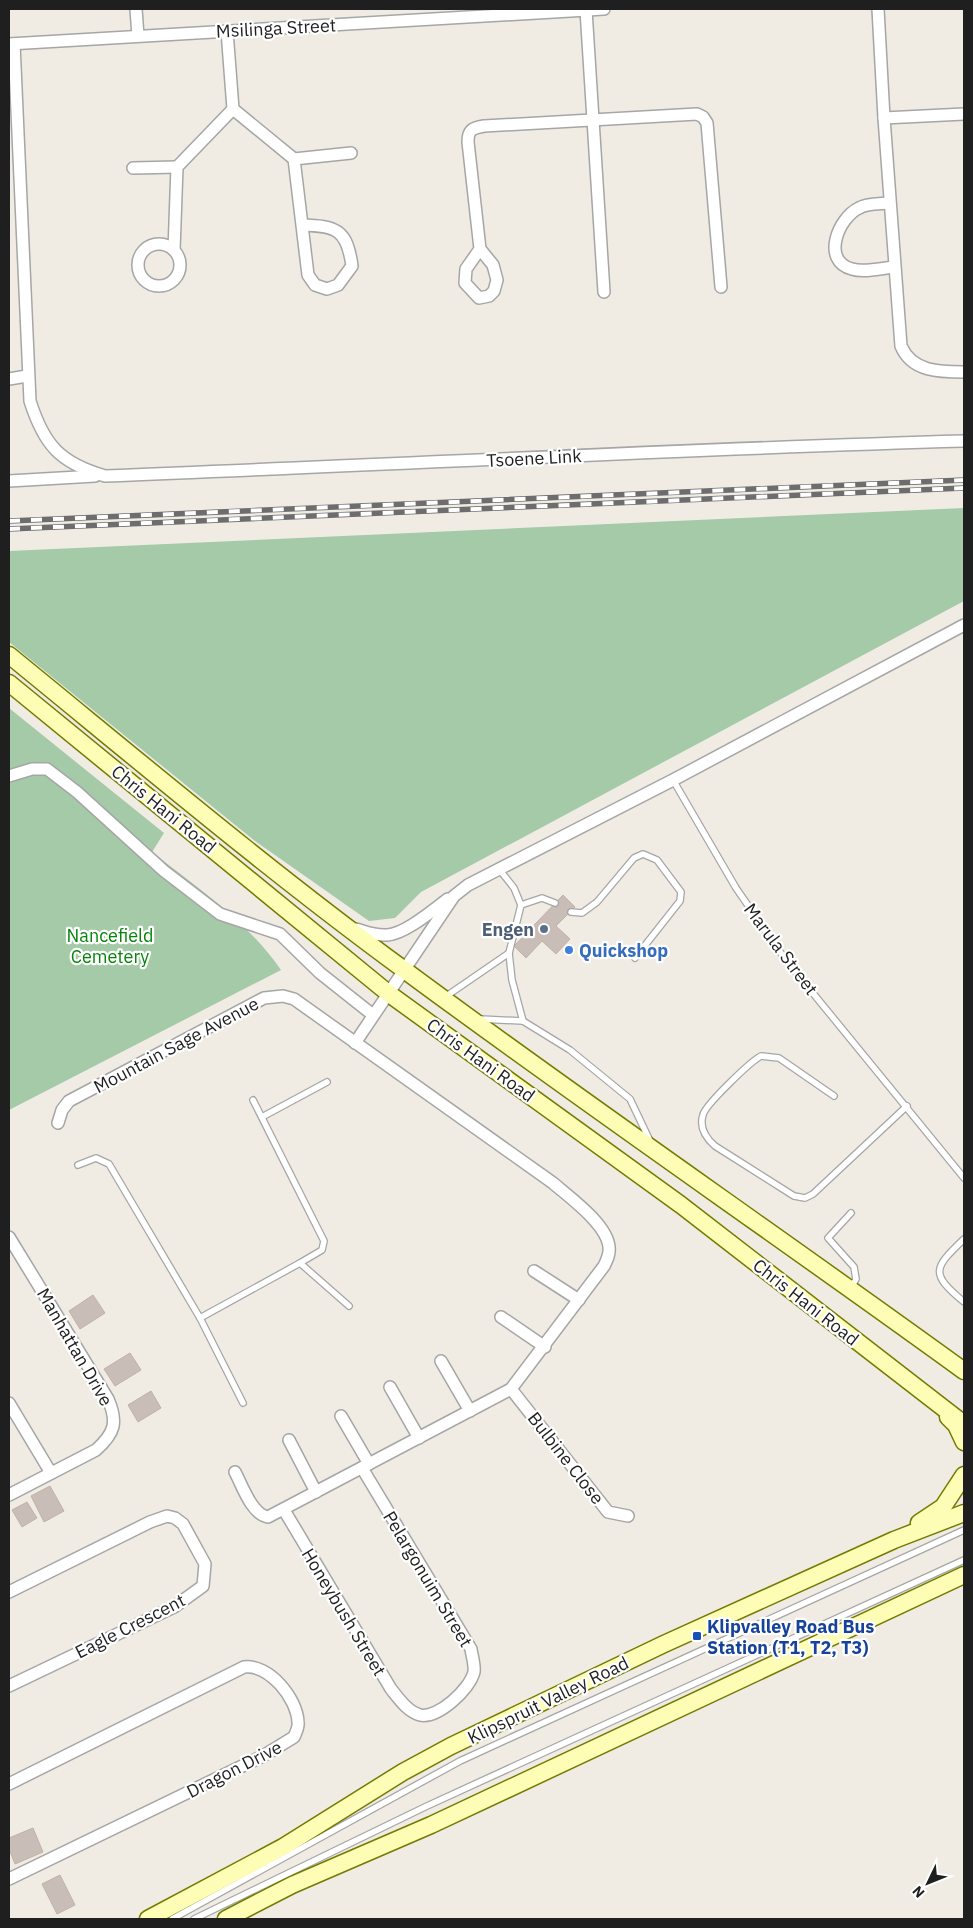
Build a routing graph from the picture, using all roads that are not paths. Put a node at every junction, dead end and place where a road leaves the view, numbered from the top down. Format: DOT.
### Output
graph roads {
  1 [pos="136,9"];
  2 [pos="590,9"];
  3 [pos="604,9"];
  4 [pos="878,9"];
  5 [pos="227,30"];
  6 [pos="138,36"];
  7 [pos="11,44"];
  8 [pos="233,109"];
  9 [pos="964,114"];
  10 [pos="884,118"];
  11 [pos="592,121"];
  12 [pos="351,152"];
  13 [pos="294,159"];
  14 [pos="177,167"];
  15 [pos="133,168"];
  16 [pos="890,203"];
  17 [pos="302,225"];
  18 [pos="480,249"];
  19 [pos="174,250"];
  20 [pos="894,267"];
  21 [pos="721,287"];
  22 [pos="604,292"];
  23 [pos="964,372"];
  24 [pos="27,376"];
  25 [pos="9,379"];
  26 [pos="964,441"];
  27 [pos="105,476"];
  28 [pos="9,481"];
  29 [pos="964,625"];
  30 [pos="9,655"];
  31 [pos="9,684"];
  32 [pos="9,776"];
  33 [pos="673,780"];
  34 [pos="498,867"];
  35 [pos="454,896"];
  36 [pos="555,903"];
  37 [pos="521,905"];
  38 [pos="571,912"];
  39 [pos="347,926"];
  40 [pos="509,952"];
  41 [pos="635,958"];
  42 [pos="403,970"];
  43 [pos="388,993"];
  44 [pos="444,998"];
  45 [pos="373,1015"];
  46 [pos="473,1019"];
  47 [pos="523,1021"];
  48 [pos="355,1043"];
  49 [pos="327,1082"];
  50 [pos="834,1096"];
  51 [pos="253,1100"];
  52 [pos="907,1106"];
  53 [pos="262,1117"];
  54 [pos="58,1123"];
  55 [pos="654,1150"];
  56 [pos="78,1165"];
  57 [pos="964,1178"];
  58 [pos="851,1214"];
  59 [pos="9,1237"];
  60 [pos="964,1239"];
  61 [pos="300,1264"];
  62 [pos="534,1271"];
  63 [pos="850,1290"];
  64 [pos="579,1300"];
  65 [pos="964,1302"];
  66 [pos="349,1306"];
  67 [pos="501,1316"];
  68 [pos="200,1318"];
  69 [pos="545,1347"];
  70 [pos="441,1361"];
  71 [pos="964,1371"];
  72 [pos="390,1387"];
  73 [pos="511,1389"];
  74 [pos="928,1397"];
  75 [pos="9,1403"];
  76 [pos="243,1404"];
  77 [pos="470,1410"];
  78 [pos="341,1416"];
  79 [pos="964,1424"];
  80 [pos="418,1438"];
  81 [pos="289,1440"];
  82 [pos="964,1442"];
  83 [pos="365,1466"];
  84 [pos="235,1472"];
  85 [pos="51,1473"];
  86 [pos="964,1475"];
  87 [pos="316,1492"];
  88 [pos="9,1495"];
  89 [pos="284,1510"];
  90 [pos="964,1513"];
  91 [pos="628,1516"];
  92 [pos="964,1530"];
  93 [pos="894,1540"];
  94 [pos="964,1560"];
  95 [pos="964,1575"];
  96 [pos="9,1592"];
  97 [pos="9,1686"];
  98 [pos="410,1710"];
  99 [pos="9,1784"];
  100 [pos="9,1879"];
  101 [pos="148,1919"];
  102 [pos="172,1919"];
  103 [pos="194,1919"];
  104 [pos="226,1919"];
  1 -- 6 [label="street"];
  2 -- 3 [label="street, Msilinga Street"];
  2 -- 5 [label="street, Msilinga Street"];
  2 -- 11 [label="street"];
  4 -- 10 [label="street"];
  5 -- 6 [label="street, Msilinga Street"];
  5 -- 8 [label="street"];
  6 -- 7 [label="street, Msilinga Street"];
  7 -- 24 [label="street"];
  8 -- 13 [label="street"];
  8 -- 14 [label="street"];
  9 -- 10 [label="street"];
  10 -- 16 [label="street"];
  11 -- 18 [label="street"];
  11 -- 21 [label="street"];
  11 -- 22 [label="street"];
  12 -- 13 [label="street"];
  13 -- 17 [label="street"];
  14 -- 15 [label="street"];
  14 -- 19 [label="street"];
  16 -- 20 [label="street"];
  16 -- 20 [label="street"];
  17 -- 17 [label="street"];
  20 -- 23 [label="street"];
  24 -- 25 [label="street"];
  24 -- 27 [label="street, Tsoene Link"];
  26 -- 27 [label="street, Tsoene Link"];
  27 -- 28 [label="street, Tsoene Link"];
  29 -- 33 [label="street"];
  30 -- 39 [label="main road, Chris Hani Road"];
  31 -- 43 [label="main road, Chris Hani Road"];
  32 -- 45 [label="street"];
  33 -- 34 [label="street"];
  33 -- 52 [label="lane, Marula Street"];
  34 -- 35 [label="street"];
  34 -- 37 [label="lane"];
  35 -- 39 [label="street"];
  35 -- 42 [label="street"];
  36 -- 37 [label="lane"];
  37 -- 40 [label="lane"];
  38 -- 41 [label="lane"];
  39 -- 42 [label="main road, Chris Hani Road"];
  40 -- 44 [label="lane"];
  40 -- 47 [label="lane"];
  42 -- 43 [label="street"];
  42 -- 44 [label="main road, Chris Hani Road"];
  43 -- 45 [label="street"];
  43 -- 74 [label="main road, Chris Hani Road"];
  44 -- 46 [label="main road, Chris Hani Road"];
  45 -- 48 [label="street"];
  46 -- 47 [label="lane"];
  46 -- 55 [label="main road, Chris Hani Road"];
  47 -- 55 [label="lane"];
  48 -- 54 [label="street, Mountain Sage Avenue"];
  48 -- 64 [label="street, Mountain Sage Avenue"];
  49 -- 53 [label="lane"];
  50 -- 52 [label="lane"];
  51 -- 53 [label="lane"];
  52 -- 57 [label="lane, Marula Street"];
  53 -- 61 [label="lane"];
  55 -- 63 [label="main road, Chris Hani Road"];
  56 -- 68 [label="lane"];
  58 -- 63 [label="lane"];
  59 -- 85 [label="street, Manhattan Drive"];
  60 -- 65 [label="lane"];
  61 -- 66 [label="lane"];
  61 -- 68 [label="lane"];
  62 -- 64 [label="street"];
  63 -- 71 [label="main road, Chris Hani Road"];
  64 -- 69 [label="street"];
  67 -- 69 [label="street"];
  68 -- 76 [label="lane"];
  69 -- 73 [label="street"];
  70 -- 77 [label="street"];
  72 -- 80 [label="street"];
  73 -- 77 [label="street"];
  73 -- 91 [label="street, Bulbine Close"];
  74 -- 79 [label="main road, Chris Hani Road"];
  74 -- 82 [label="main road"];
  75 -- 85 [label="street"];
  77 -- 80 [label="street"];
  78 -- 83 [label="street"];
  80 -- 83 [label="street"];
  81 -- 87 [label="street"];
  83 -- 87 [label="street"];
  83 -- 98 [label="street, Pelargonuim Street"];
  84 -- 89 [label="street"];
  85 -- 88 [label="street, Manhattan Drive"];
  86 -- 93 [label="main road"];
  87 -- 89 [label="street"];
  89 -- 98 [label="street, Honeybush Street"];
  90 -- 93 [label="main road, Klipspruit Valley Road"];
  92 -- 102 [label="lane, Klipspruit Valley Road"];
  93 -- 101 [label="main road, Klipspruit Valley Road"];
  94 -- 103 [label="lane"];
  95 -- 104 [label="main road"];
  96 -- 97 [label="street, Eagle Crescent"];
  99 -- 100 [label="street, Dragon Drive"];
}
